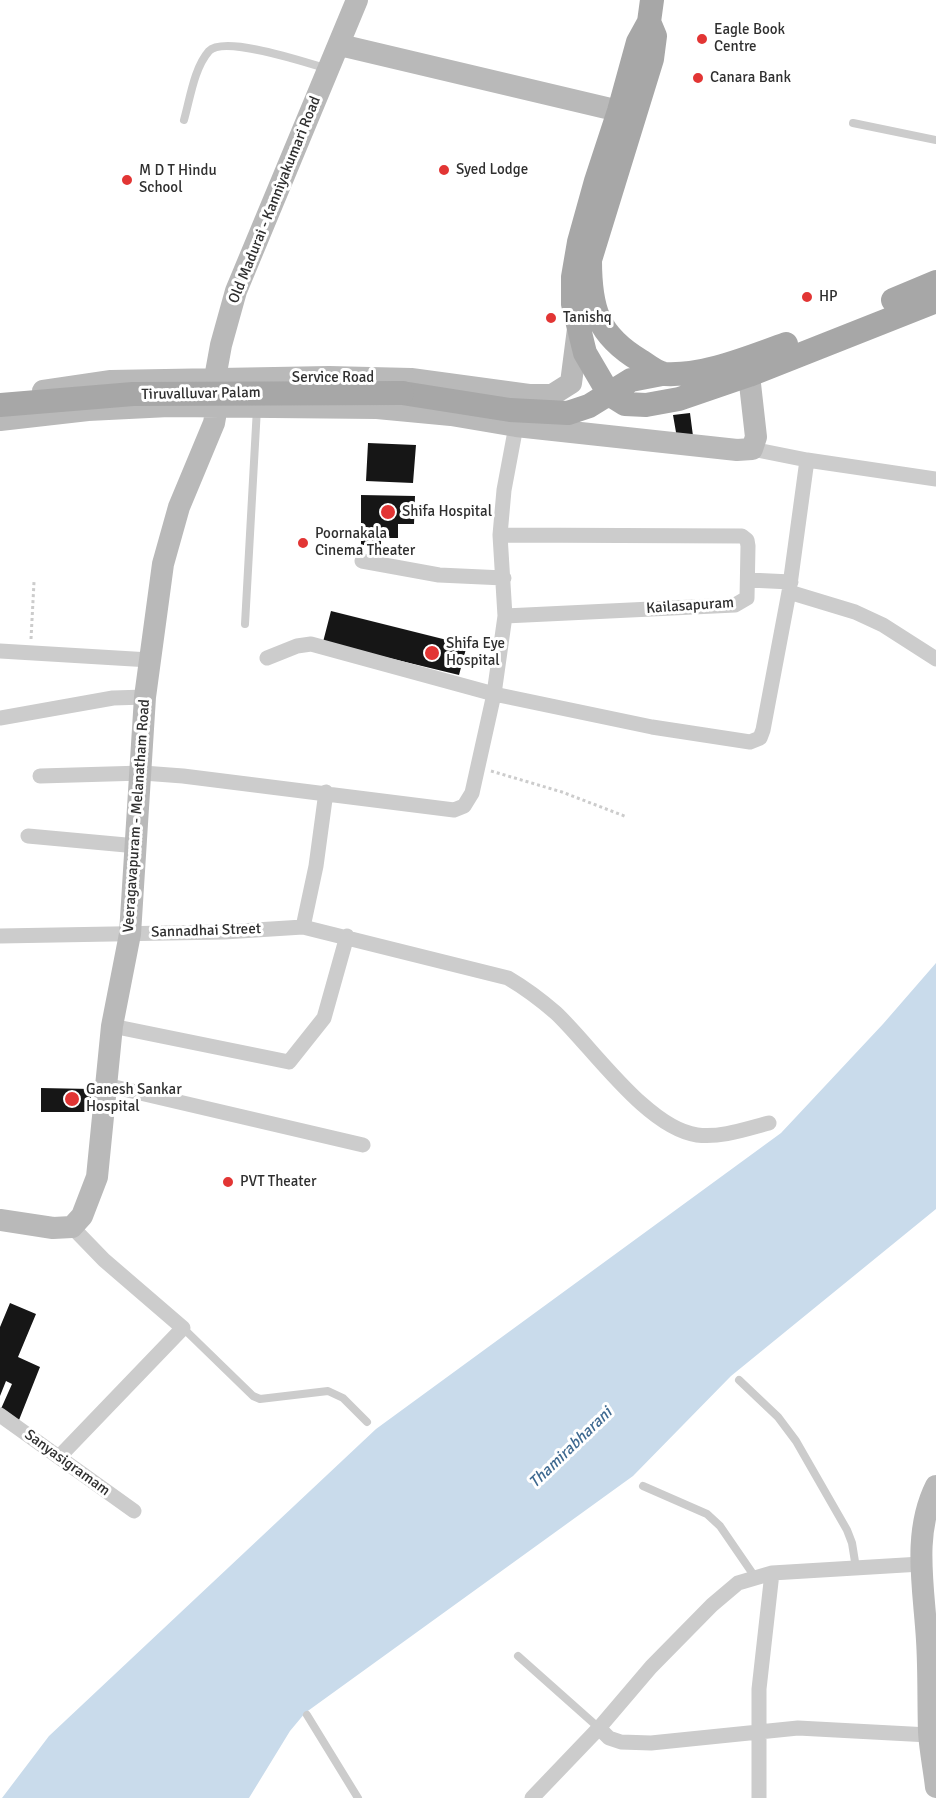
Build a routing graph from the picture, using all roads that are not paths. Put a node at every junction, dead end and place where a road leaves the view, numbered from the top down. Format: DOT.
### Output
graph roads {
  1 [pos="357,0"];
  2 [pos="651,11"];
  3 [pos="340,45"];
  4 [pos="330,69"];
  5 [pos="619,111"];
  6 [pos="184,120"];
  7 [pos="853,123"];
  8 [pos="936,140"];
  9 [pos="936,282"];
  10 [pos="936,301"];
  11 [pos="578,328"];
  12 [pos="662,374"];
  13 [pos="749,375"];
  14 [pos="215,378"];
  15 [pos="609,394"];
  16 [pos="0,397"];
  17 [pos="0,405"];
  18 [pos="217,406"];
  19 [pos="257,406"];
  20 [pos="0,420"];
  21 [pos="516,426"];
  22 [pos="752,449"];
  23 [pos="807,460"];
  24 [pos="936,479"];
  25 [pos="500,535"];
  26 [pos="362,561"];
  27 [pos="504,578"];
  28 [pos="749,580"];
  29 [pos="790,587"];
  30 [pos="505,616"];
  31 [pos="245,624"];
  32 [pos="0,651"];
  33 [pos="267,658"];
  34 [pos="936,659"];
  35 [pos="150,660"];
  36 [pos="494,694"];
  37 [pos="146,697"];
  38 [pos="0,718"];
  39 [pos="142,773"];
  40 [pos="40,776"];
  41 [pos="326,792"];
  42 [pos="28,836"];
  43 [pos="137,846"];
  44 [pos="303,927"];
  45 [pos="130,934"];
  46 [pos="0,936"];
  47 [pos="347,936"];
  48 [pos="112,1026"];
  49 [pos="106,1085"];
  50 [pos="769,1123"];
  51 [pos="363,1145"];
  52 [pos="0,1220"];
  53 [pos="72,1227"];
  54 [pos="183,1328"];
  55 [pos="739,1380"];
  56 [pos="0,1415"];
  57 [pos="367,1422"];
  58 [pos="59,1457"];
  59 [pos="643,1486"];
  60 [pos="936,1486"];
  61 [pos="134,1511"];
  62 [pos="921,1564"];
  63 [pos="856,1568"];
  64 [pos="772,1573"];
  65 [pos="755,1577"];
  66 [pos="932,1641"];
  67 [pos="518,1656"];
  68 [pos="307,1715"];
  69 [pos="599,1728"];
  70 [pos="760,1730"];
  71 [pos="929,1735"];
  72 [pos="936,1782"];
  73 [pos="936,1787"];
  74 [pos="358,1798"];
  75 [pos="532,1798"];
  76 [pos="759,1798"];
  1 -- 3 [label="main road, Old Madurai - Kanniyakumari Road"];
  2 -- 5 [label="main road"];
  2 -- 12 [label="main road"];
  3 -- 4 [label="main road, Old Madurai - Kanniyakumari Road"];
  3 -- 5 [label="main road"];
  4 -- 6 [label="lane"];
  4 -- 14 [label="main road, Old Madurai - Kanniyakumari Road"];
  5 -- 11 [label="main road"];
  7 -- 8 [label="lane"];
  9 -- 12 [label="main road, Tiruvalluvar Palam"];
  10 -- 13 [label="main road"];
  11 -- 14 [label="main road, Service Road"];
  11 -- 15 [label="main road"];
  12 -- 15 [label="main road, Tiruvalluvar Palam"];
  13 -- 15 [label="main road"];
  13 -- 22 [label="main road"];
  14 -- 16 [label="main road, Service Road"];
  14 -- 18 [label="main road, Old Madurai - Kanniyakumari Road"];
  15 -- 17 [label="main road, Tiruvalluvar Palam, bridge"];
  18 -- 19 [label="main road"];
  18 -- 20 [label="main road"];
  18 -- 35 [label="main road, Veeragavapuram - Melanatham Road"];
  19 -- 21 [label="main road"];
  19 -- 31 [label="lane"];
  21 -- 22 [label="main road"];
  21 -- 25 [label="street"];
  22 -- 23 [label="street"];
  23 -- 24 [label="street"];
  23 -- 29 [label="street"];
  25 -- 27 [label="street"];
  25 -- 28 [label="street, Kailasapuram"];
  26 -- 27 [label="street"];
  27 -- 30 [label="street"];
  28 -- 29 [label="street"];
  28 -- 30 [label="street, Kailasapuram"];
  29 -- 34 [label="street"];
  29 -- 36 [label="street"];
  30 -- 36 [label="street"];
  32 -- 35 [label="street"];
  33 -- 36 [label="street"];
  35 -- 37 [label="main road, Veeragavapuram - Melanatham Road"];
  36 -- 41 [label="street"];
  37 -- 38 [label="street"];
  37 -- 39 [label="main road, Veeragavapuram - Melanatham Road"];
  39 -- 40 [label="street"];
  39 -- 41 [label="street"];
  39 -- 43 [label="main road, Veeragavapuram - Melanatham Road"];
  41 -- 44 [label="street"];
  42 -- 43 [label="street"];
  43 -- 45 [label="main road, Veeragavapuram - Melanatham Road"];
  44 -- 45 [label="street, Sannadhai Street"];
  44 -- 47 [label="street, Sannadhai Street"];
  45 -- 46 [label="street, Sannadhai Street"];
  45 -- 48 [label="main road, Veeragavapuram - Melanatham Road"];
  47 -- 48 [label="street"];
  47 -- 50 [label="street, Sannadhai Street"];
  48 -- 49 [label="main road, Veeragavapuram - Melanatham Road"];
  49 -- 51 [label="street"];
  49 -- 53 [label="main road, Veeragavapuram - Melanatham Road"];
  52 -- 53 [label="main road"];
  53 -- 54 [label="street"];
  54 -- 57 [label="lane"];
  54 -- 58 [label="street"];
  55 -- 63 [label="lane"];
  56 -- 58 [label="street, Sanyasigramam"];
  58 -- 61 [label="street, Sanyasigramam"];
  59 -- 65 [label="lane"];
  60 -- 62 [label="main road"];
  62 -- 63 [label="street"];
  62 -- 66 [label="main road"];
  63 -- 64 [label="street"];
  64 -- 65 [label="street"];
  64 -- 70 [label="street"];
  65 -- 69 [label="street"];
  66 -- 71 [label="main road"];
  67 -- 69 [label="lane"];
  68 -- 74 [label="lane"];
  69 -- 70 [label="street"];
  69 -- 75 [label="street"];
  70 -- 71 [label="street"];
  70 -- 76 [label="street"];
  71 -- 72 [label="main road"];
  72 -- 73 [label="main road"];
}
